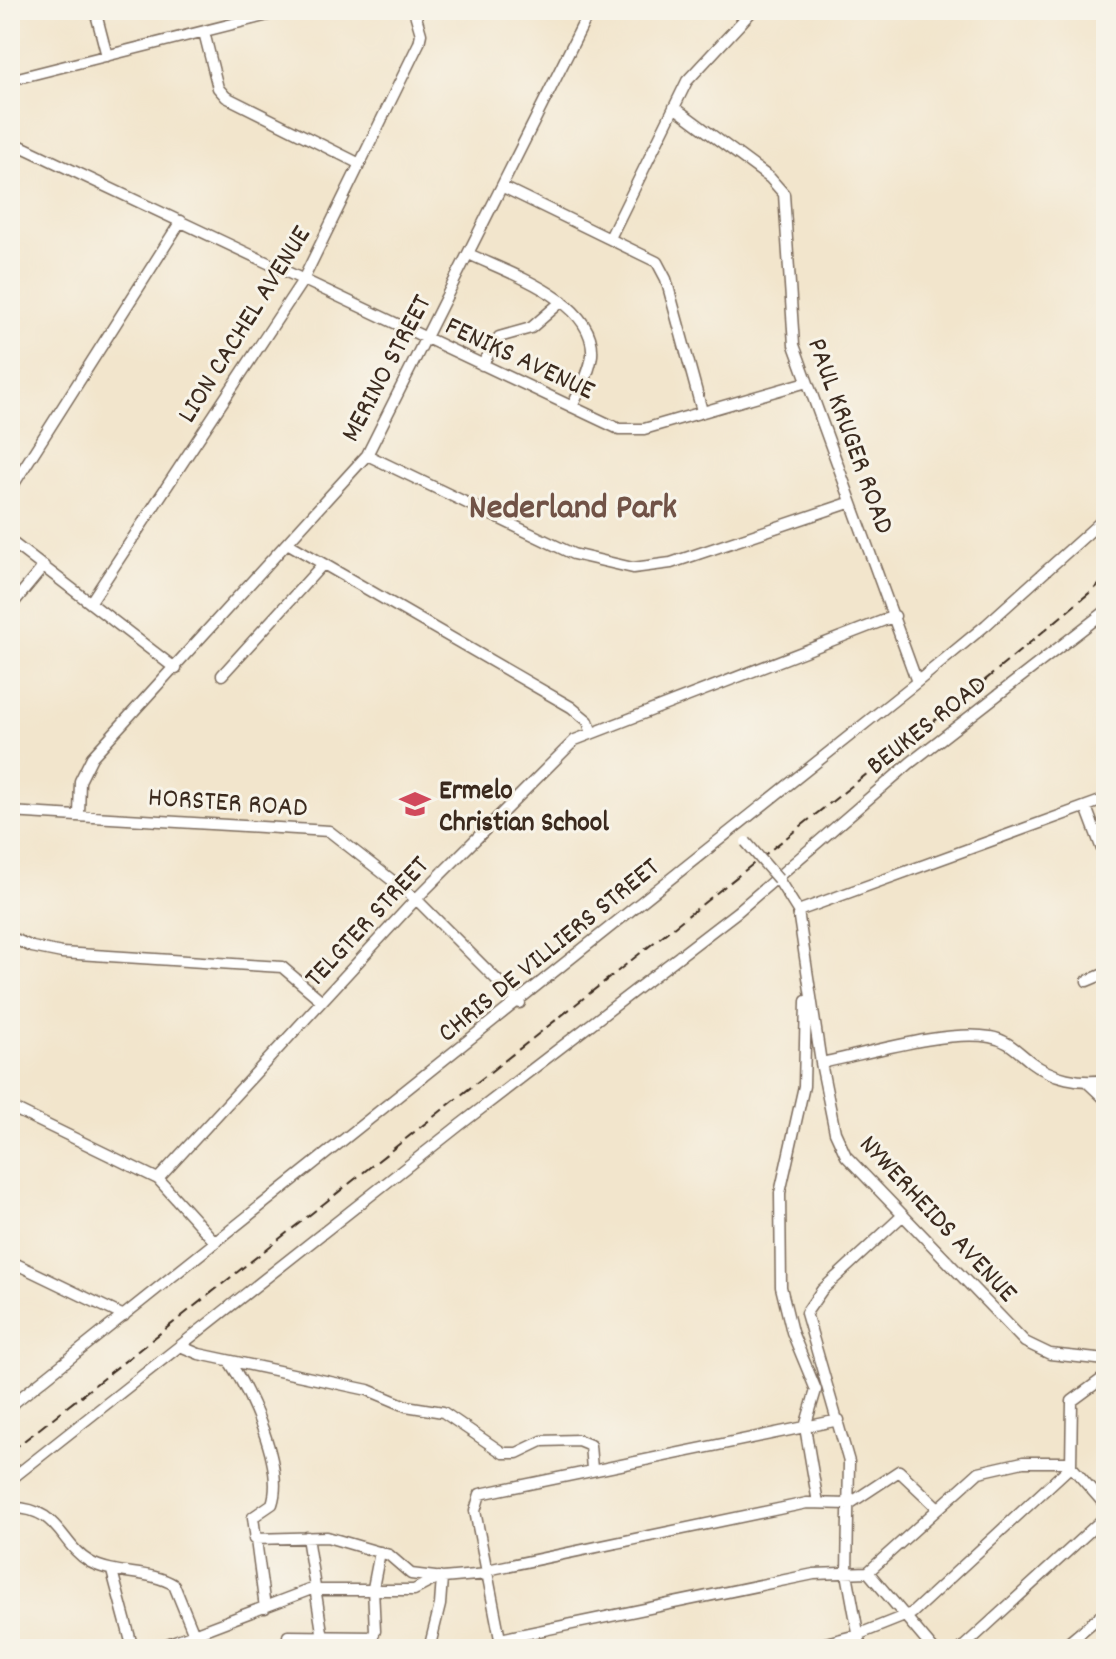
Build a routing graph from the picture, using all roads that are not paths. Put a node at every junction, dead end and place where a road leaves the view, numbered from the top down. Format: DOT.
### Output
graph roads {
  1 [pos="95,10"];
  2 [pos="288,10"];
  3 [pos="414,10"];
  4 [pos="570,10"];
  5 [pos="753,10"];
  6 [pos="588,13"];
  7 [pos="204,32"];
  8 [pos="107,56"];
  9 [pos="10,80"];
  10 [pos="674,107"];
  11 [pos="10,141"];
  12 [pos="360,164"];
  13 [pos="503,187"];
  14 [pos="181,221"];
  15 [pos="610,238"];
  16 [pos="469,254"];
  17 [pos="303,280"];
  18 [pos="562,301"];
  19 [pos="427,339"];
  20 [pos="482,365"];
  21 [pos="807,382"];
  22 [pos="572,407"];
  23 [pos="702,411"];
  24 [pos="367,455"];
  25 [pos="10,490"];
  26 [pos="849,503"];
  27 [pos="1106,517"];
  28 [pos="10,541"];
  29 [pos="289,544"];
  30 [pos="323,564"];
  31 [pos="44,566"];
  32 [pos="90,603"];
  33 [pos="10,607"];
  34 [pos="1106,611"];
  35 [pos="895,616"];
  36 [pos="176,669"];
  37 [pos="222,675"];
  38 [pos="917,682"];
  39 [pos="591,731"];
  40 [pos="1106,799"];
  41 [pos="1086,807"];
  42 [pos="10,812"];
  43 [pos="79,815"];
  44 [pos="735,828"];
  45 [pos="1106,860"];
  46 [pos="778,879"];
  47 [pos="416,899"];
  48 [pos="798,911"];
  49 [pos="10,937"];
  50 [pos="1106,973"];
  51 [pos="1087,981"];
  52 [pos="809,987"];
  53 [pos="322,1001"];
  54 [pos="520,1003"];
  55 [pos="821,1063"];
  56 [pos="1106,1080"];
  57 [pos="1087,1082"];
  58 [pos="1106,1100"];
  59 [pos="10,1107"];
  60 [pos="158,1179"];
  61 [pos="901,1217"];
  62 [pos="215,1242"];
  63 [pos="12,1265"];
  64 [pos="124,1316"];
  65 [pos="180,1346"];
  66 [pos="1106,1360"];
  67 [pos="229,1361"];
  68 [pos="1106,1376"];
  69 [pos="10,1406"];
  70 [pos="839,1420"];
  71 [pos="805,1427"];
  72 [pos="1071,1464"];
  73 [pos="592,1469"];
  74 [pos="10,1480"];
  75 [pos="818,1503"];
  76 [pos="1106,1506"];
  77 [pos="10,1508"];
  78 [pos="849,1508"];
  79 [pos="938,1508"];
  80 [pos="1106,1516"];
  81 [pos="307,1537"];
  82 [pos="254,1539"];
  83 [pos="380,1552"];
  84 [pos="112,1571"];
  85 [pos="487,1572"];
  86 [pos="868,1572"];
  87 [pos="847,1573"];
  88 [pos="440,1577"];
  89 [pos="373,1588"];
  90 [pos="315,1590"];
  91 [pos="265,1608"];
  92 [pos="1106,1611"];
  93 [pos="906,1616"];
  94 [pos="857,1635"];
  95 [pos="194,1636"];
  96 [pos="288,1636"];
  97 [pos="373,1637"];
  98 [pos="323,1638"];
  99 [pos="501,1644"];
  100 [pos="133,1649"];
  101 [pos="154,1649"];
  102 [pos="200,1649"];
  103 [pos="368,1649"];
  104 [pos="429,1649"];
  105 [pos="802,1649"];
  106 [pos="861,1649"];
  107 [pos="933,1649"];
  108 [pos="961,1649"];
  109 [pos="1061,1649"];
  1 -- 8 [label="street"];
  2 -- 7 [label="street"];
  3 -- 12 [label="street, LION CACHEL AVENUE"];
  4 -- 6 [label="street"];
  5 -- 10 [label="street"];
  6 -- 13 [label="street, MERINO STREET"];
  7 -- 8 [label="street"];
  7 -- 12 [label="street"];
  8 -- 9 [label="street"];
  10 -- 15 [label="street"];
  10 -- 21 [label="street, PAUL KRUGER ROAD"];
  11 -- 14 [label="street, FENIKS AVENUE"];
  12 -- 17 [label="street, LION CACHEL AVENUE"];
  13 -- 15 [label="street"];
  13 -- 16 [label="street, MERINO STREET"];
  14 -- 17 [label="street, FENIKS AVENUE"];
  14 -- 25 [label="street"];
  15 -- 23 [label="street"];
  16 -- 18 [label="street"];
  16 -- 19 [label="street, MERINO STREET"];
  17 -- 19 [label="street, FENIKS AVENUE"];
  17 -- 32 [label="street, LION CACHEL AVENUE"];
  18 -- 20 [label="street"];
  18 -- 22 [label="street"];
  19 -- 20 [label="street, FENIKS AVENUE"];
  19 -- 24 [label="street, MERINO STREET"];
  20 -- 22 [label="street, FENIKS AVENUE"];
  21 -- 23 [label="street, FENIKS AVENUE"];
  21 -- 26 [label="street, PAUL KRUGER ROAD"];
  22 -- 23 [label="street, FENIKS AVENUE"];
  24 -- 26 [label="street"];
  24 -- 29 [label="street, MERINO STREET"];
  26 -- 35 [label="street, PAUL KRUGER ROAD"];
  27 -- 38 [label="street, CHRIS DE VILLIERS STREET"];
  28 -- 31 [label="street"];
  29 -- 30 [label="street"];
  29 -- 36 [label="street, MERINO STREET"];
  30 -- 37 [label="street"];
  30 -- 39 [label="street"];
  31 -- 32 [label="street"];
  31 -- 33 [label="street"];
  32 -- 36 [label="street"];
  34 -- 46 [label="street, BEUKES ROAD"];
  35 -- 38 [label="street, PAUL KRUGER ROAD"];
  35 -- 39 [label="street, TELGTER STREET"];
  36 -- 43 [label="street, MERINO STREET"];
  38 -- 44 [label="street, CHRIS DE VILLIERS STREET"];
  39 -- 47 [label="street, TELGTER STREET"];
  40 -- 41 [label="street"];
  41 -- 45 [label="street"];
  41 -- 48 [label="street"];
  42 -- 43 [label="street, HORSTER ROAD"];
  43 -- 47 [label="street, HORSTER ROAD"];
  44 -- 46 [label="street, bridge"];
  44 -- 54 [label="street, CHRIS DE VILLIERS STREET"];
  46 -- 48 [label="street"];
  46 -- 65 [label="street, BEUKES ROAD"];
  47 -- 53 [label="street, TELGTER STREET"];
  47 -- 54 [label="street, HORSTER ROAD"];
  48 -- 52 [label="street"];
  49 -- 53 [label="street"];
  50 -- 51 [label="street"];
  52 -- 55 [label="street, NYWERHEIDS AVENUE"];
  52 -- 71 [label="street"];
  53 -- 60 [label="street, TELGTER STREET"];
  54 -- 62 [label="street, CHRIS DE VILLIERS STREET"];
  55 -- 57 [label="street"];
  55 -- 61 [label="street, NYWERHEIDS AVENUE"];
  56 -- 57 [label="street"];
  57 -- 58 [label="street"];
  59 -- 60 [label="street"];
  60 -- 62 [label="street"];
  61 -- 66 [label="street, NYWERHEIDS AVENUE"];
  61 -- 70 [label="street"];
  62 -- 64 [label="street, CHRIS DE VILLIERS STREET"];
  63 -- 64 [label="street"];
  64 -- 69 [label="street, CHRIS DE VILLIERS STREET"];
  65 -- 67 [label="street"];
  65 -- 74 [label="street, BEUKES ROAD"];
  67 -- 73 [label="street"];
  67 -- 82 [label="street"];
  68 -- 72 [label="street"];
  70 -- 71 [label="street"];
  70 -- 78 [label="street"];
  71 -- 73 [label="street"];
  71 -- 75 [label="street"];
  72 -- 76 [label="street"];
  72 -- 79 [label="street"];
  72 -- 93 [label="street"];
  73 -- 85 [label="street"];
  75 -- 78 [label="street"];
  75 -- 85 [label="street"];
  77 -- 84 [label="street"];
  78 -- 79 [label="street"];
  78 -- 87 [label="street"];
  79 -- 86 [label="street"];
  80 -- 108 [label="street"];
  81 -- 82 [label="street"];
  81 -- 83 [label="street"];
  81 -- 90 [label="street"];
  82 -- 91 [label="street"];
  83 -- 88 [label="street"];
  83 -- 89 [label="street"];
  84 -- 95 [label="street"];
  84 -- 100 [label="street"];
  85 -- 88 [label="street"];
  85 -- 99 [label="street"];
  86 -- 87 [label="street"];
  86 -- 93 [label="street"];
  87 -- 94 [label="street"];
  87 -- 99 [label="street"];
  88 -- 89 [label="street"];
  88 -- 104 [label="street"];
  89 -- 90 [label="street"];
  89 -- 97 [label="street"];
  90 -- 91 [label="street"];
  90 -- 98 [label="street"];
  91 -- 95 [label="street"];
  92 -- 109 [label="street"];
  93 -- 94 [label="street"];
  93 -- 107 [label="street"];
  94 -- 105 [label="street"];
  94 -- 106 [label="street"];
  95 -- 101 [label="street"];
  95 -- 102 [label="street"];
  96 -- 98 [label="street"];
  97 -- 98 [label="street"];
  97 -- 103 [label="street"];
}
